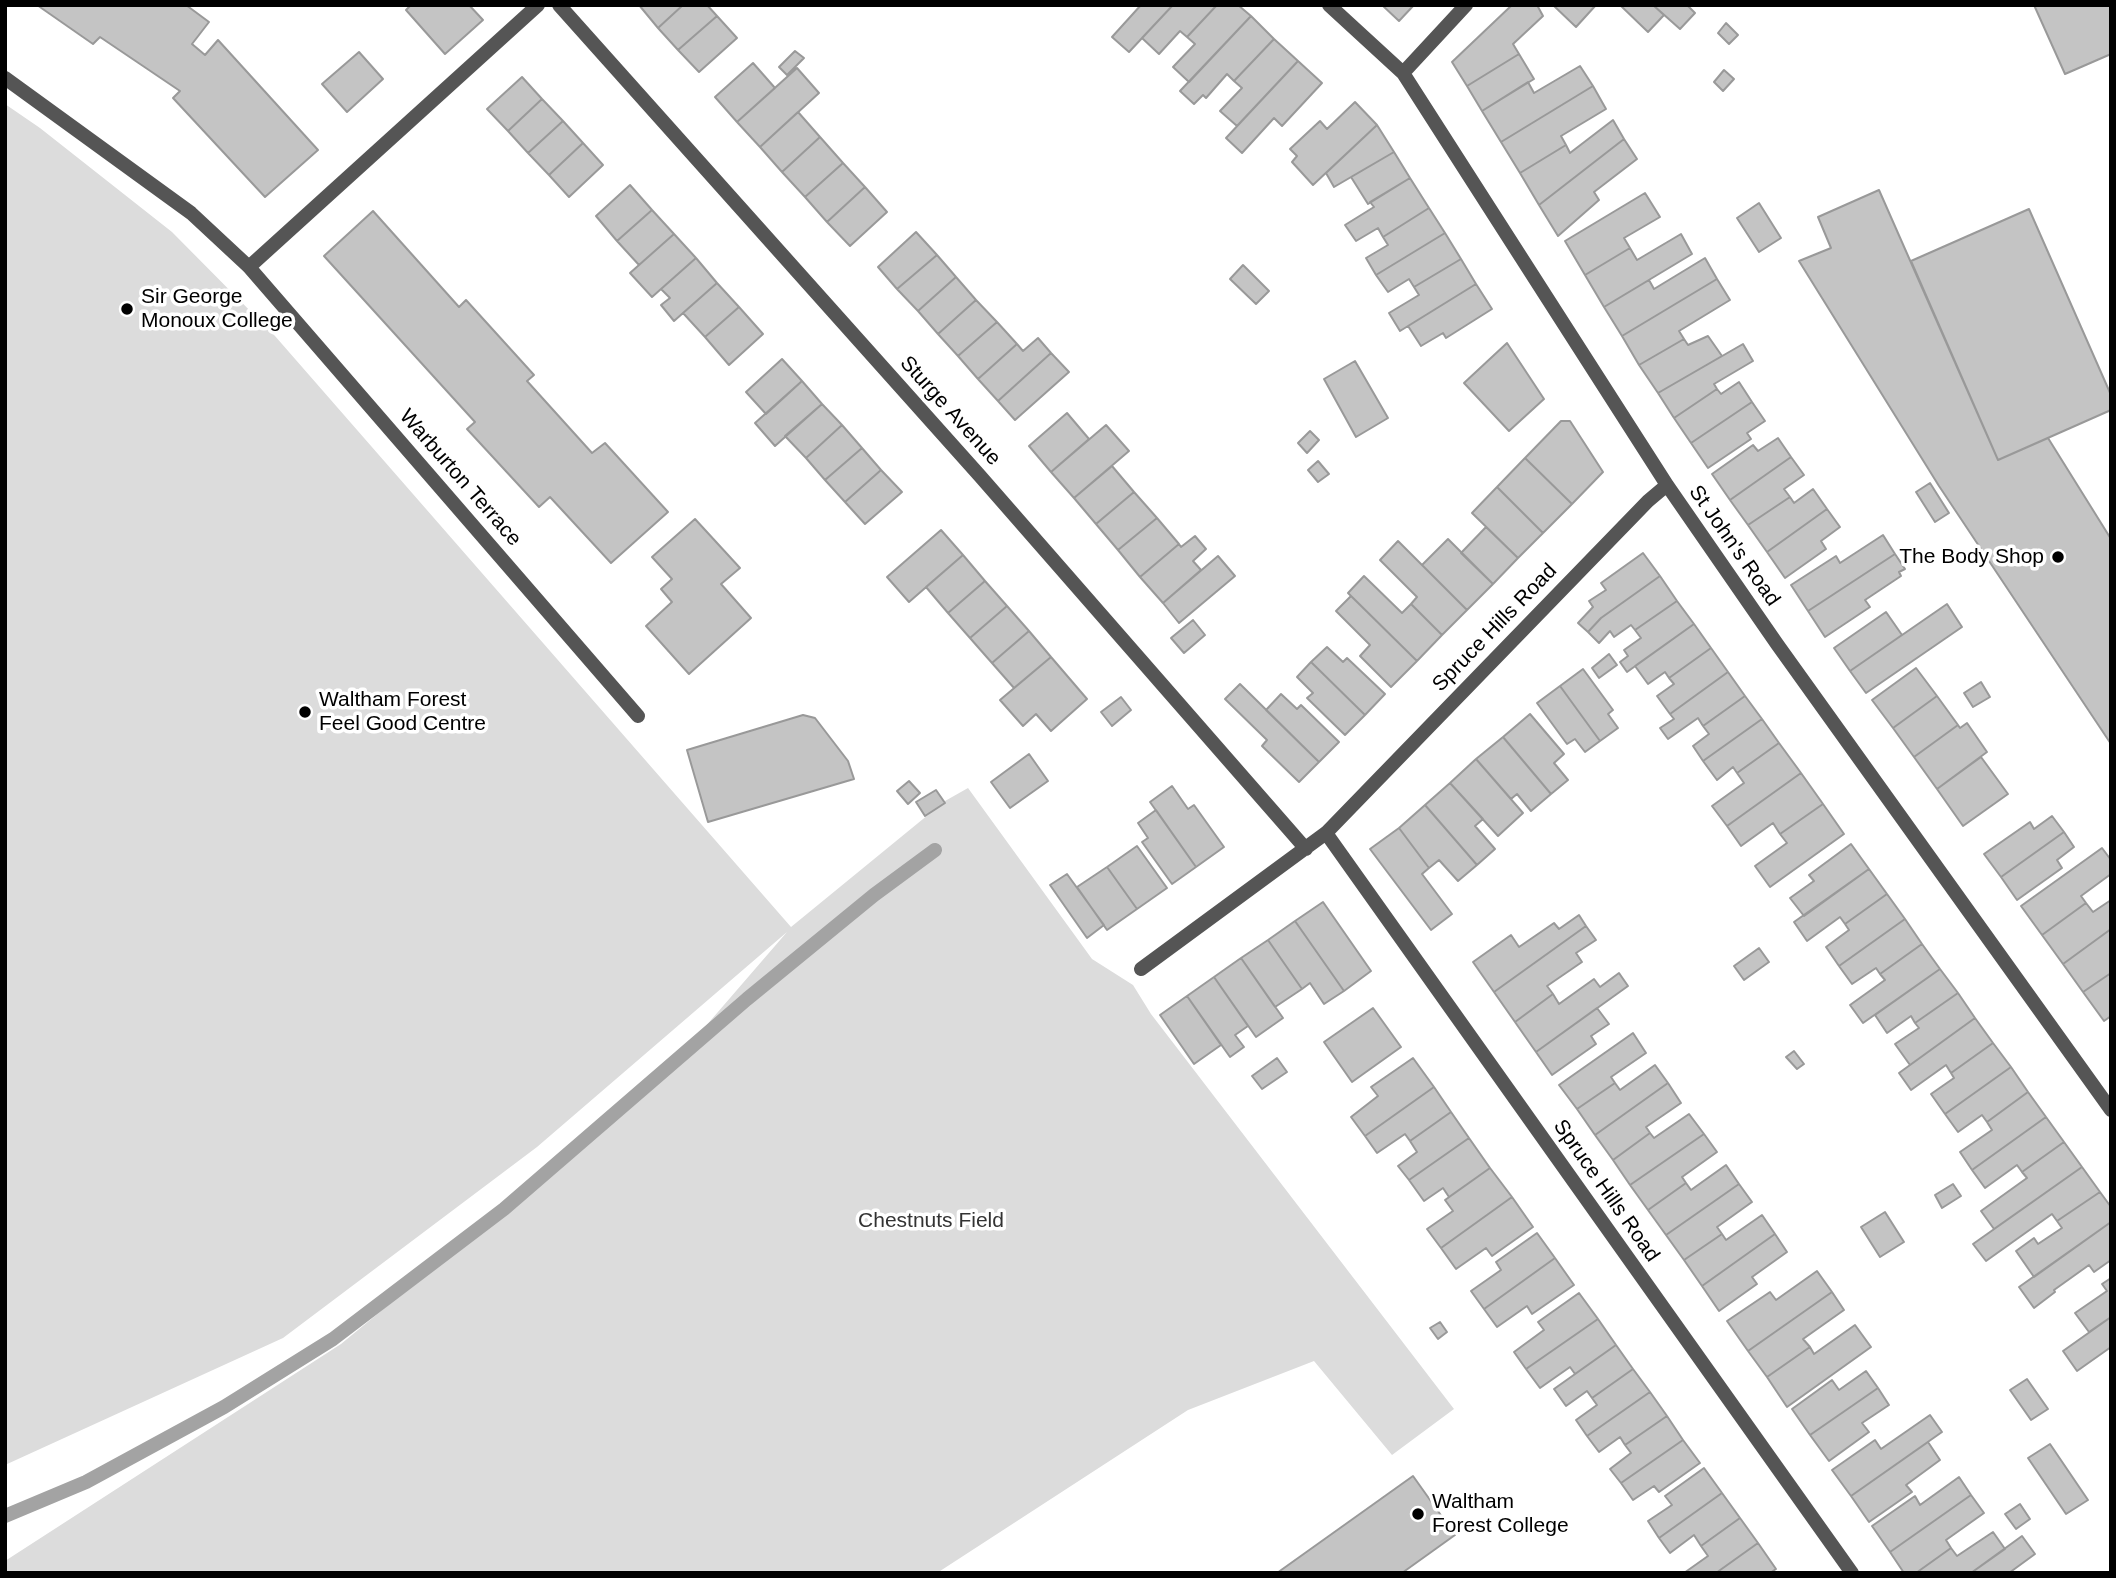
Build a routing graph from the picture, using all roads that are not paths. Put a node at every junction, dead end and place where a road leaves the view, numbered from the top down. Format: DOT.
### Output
graph roads {
  1 [pos="538,5"];
  2 [pos="559,5"];
  3 [pos="1329,5"];
  4 [pos="1466,5"];
  5 [pos="1403,73"];
  6 [pos="5,78"];
  7 [pos="249,267"];
  8 [pos="1667,485"];
  9 [pos="638,716"];
  10 [pos="1326,833"];
  11 [pos="1306,849"];
  12 [pos="1141,969"];
  13 [pos="2111,1110"];
  14 [pos="1852,1573"];
  1 -- 7 [label="street"];
  2 -- 11 [label="street, Sturge Avenue"];
  3 -- 5 [label="street, St John's Road"];
  4 -- 5 [label="street"];
  5 -- 8 [label="street, St John's Road"];
  6 -- 7 [label="street, Warburton Terrace"];
  7 -- 9 [label="street, Warburton Terrace"];
  8 -- 10 [label="street, Spruce Hills Road"];
  8 -- 13 [label="street, St John's Road"];
  10 -- 11 [label="street, Spruce Hills Road"];
  10 -- 14 [label="street, Spruce Hills Road"];
  11 -- 12 [label="street, Spruce Hills Road"];
}
